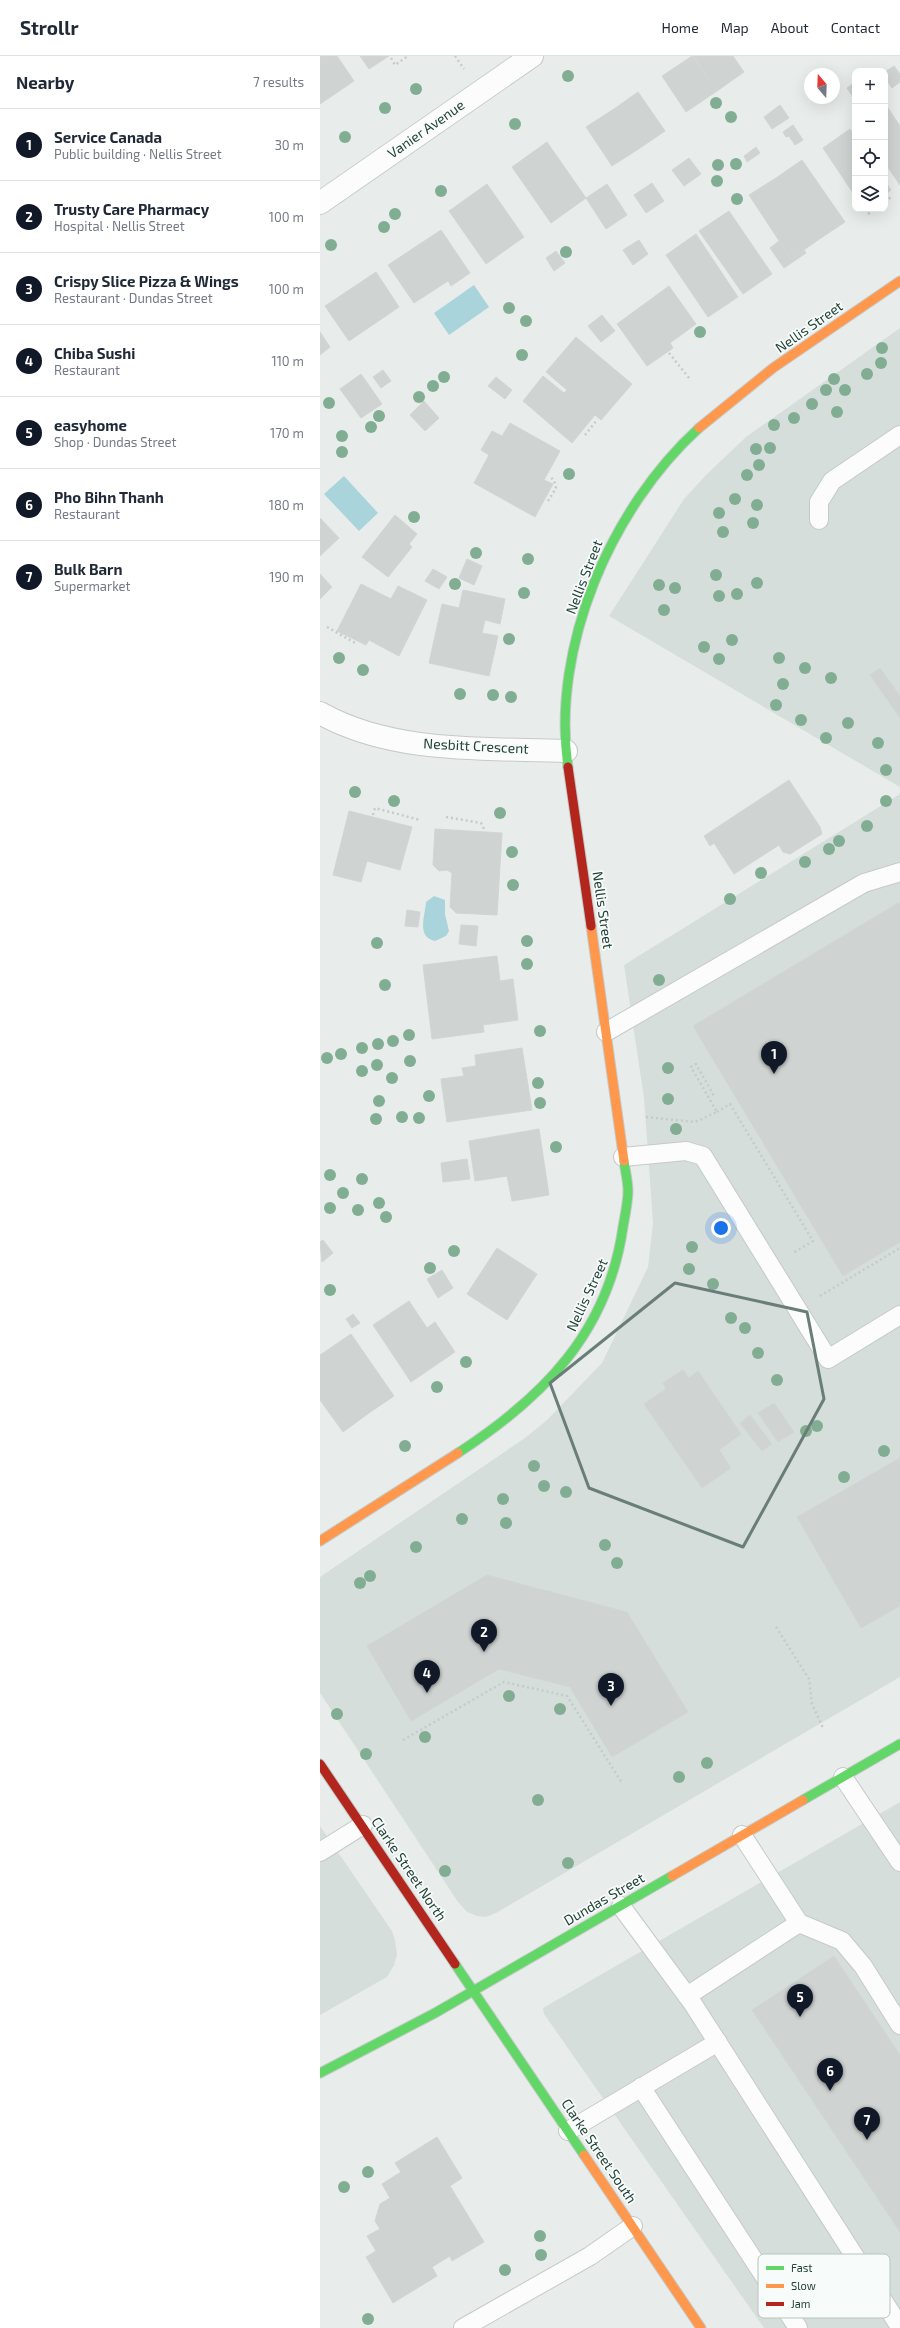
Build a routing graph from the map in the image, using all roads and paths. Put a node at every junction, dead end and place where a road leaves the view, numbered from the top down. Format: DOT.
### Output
graph roads {
  1 [pos="408,56"];
  2 [pos="532,56"];
  3 [pos="391,58"];
  4 [pos="891,197"];
  5 [pos="888,200"];
  6 [pos="320,203"];
  7 [pos="871,212"];
  8 [pos="868,214"];
  9 [pos="900,281"];
  10 [pos="669,353"];
  11 [pos="689,378"];
  12 [pos="597,420"];
  13 [pos="585,435"];
  14 [pos="900,435"];
  15 [pos="550,477"];
  16 [pos="548,501"];
  17 [pos="819,520"];
  18 [pos="327,627"];
  19 [pos="357,644"];
  20 [pos="320,713"];
  21 [pos="566,751"];
  22 [pos="373,815"];
  23 [pos="446,817"];
  24 [pos="420,820"];
  25 [pos="484,829"];
  26 [pos="900,872"];
  27 [pos="606,1032"];
  28 [pos="714,1096"];
  29 [pos="717,1112"];
  30 [pos="618,1113"];
  31 [pos="623,1158"];
  32 [pos="900,1248"];
  33 [pos="772,1266"];
  34 [pos="798,1309"];
  35 [pos="900,1315"];
  36 [pos="320,1541"];
  37 [pos="776,1627"];
  38 [pos="823,1728"];
  39 [pos="403,1740"];
  40 [pos="900,1744"];
  41 [pos="320,1764"];
  42 [pos="843,1777"];
  43 [pos="622,1783"];
  44 [pos="363,1825"];
  45 [pos="742,1835"];
  46 [pos="320,1852"];
  47 [pos="900,1862"];
  48 [pos="621,1906"];
  49 [pos="799,1923"];
  50 [pos="473,1992"];
  51 [pos="687,1996"];
  52 [pos="900,2025"];
  53 [pos="718,2042"];
  54 [pos="320,2073"];
  55 [pos="641,2087"];
  56 [pos="568,2131"];
  57 [pos="633,2226"];
  58 [pos="853,2254"];
  59 [pos="758,2267"];
  60 [pos="890,2311"];
  61 [pos="791,2318"];
  62 [pos="900,2327"];
  63 [pos="463,2328"];
  64 [pos="700,2328"];
  65 [pos="798,2328"];
  1 -- 3 [label="path"];
  2 -- 6 [label="street, Vanier Avenue"];
  4 -- 5 [label="path"];
  7 -- 8 [label="path"];
  9 -- 21 [label="street, Nellis Street"];
  10 -- 11 [label="path"];
  12 -- 13 [label="path"];
  14 -- 17 [label="lane"];
  15 -- 16 [label="path"];
  18 -- 19 [label="path"];
  20 -- 21 [label="street, Nesbitt Crescent"];
  21 -- 27 [label="street, Nellis Street"];
  22 -- 24 [label="path"];
  23 -- 25 [label="path"];
  26 -- 27 [label="lane"];
  27 -- 30 [label="street, Nellis Street"];
  28 -- 29 [label="path"];
  29 -- 30 [label="path"];
  29 -- 33 [label="path"];
  30 -- 31 [label="street, Nellis Street"];
  31 -- 33 [label="lane"];
  31 -- 36 [label="street, Nellis Street"];
  32 -- 34 [label="path"];
  33 -- 34 [label="lane"];
  34 -- 35 [label="lane"];
  37 -- 38 [label="path"];
  39 -- 43 [label="path"];
  40 -- 42 [label="street, Dundas Street"];
  41 -- 44 [label="street, Clarke Street North"];
  42 -- 45 [label="street, Dundas Street"];
  42 -- 47 [label="lane"];
  44 -- 46 [label="lane"];
  44 -- 50 [label="street, Clarke Street North"];
  45 -- 48 [label="street, Dundas Street"];
  45 -- 49 [label="lane"];
  48 -- 50 [label="street, Dundas Street"];
  48 -- 51 [label="lane"];
  49 -- 51 [label="lane"];
  49 -- 52 [label="lane"];
  50 -- 54 [label="street, Dundas Street"];
  50 -- 56 [label="street, Clarke Street South"];
  51 -- 53 [label="lane"];
  53 -- 55 [label="lane"];
  53 -- 58 [label="lane"];
  55 -- 56 [label="lane"];
  55 -- 59 [label="lane"];
  56 -- 57 [label="street, Clarke Street South"];
  57 -- 63 [label="lane"];
  57 -- 64 [label="street, Clarke Street South"];
  60 -- 62 [label="lane"];
  61 -- 65 [label="lane"];
}
